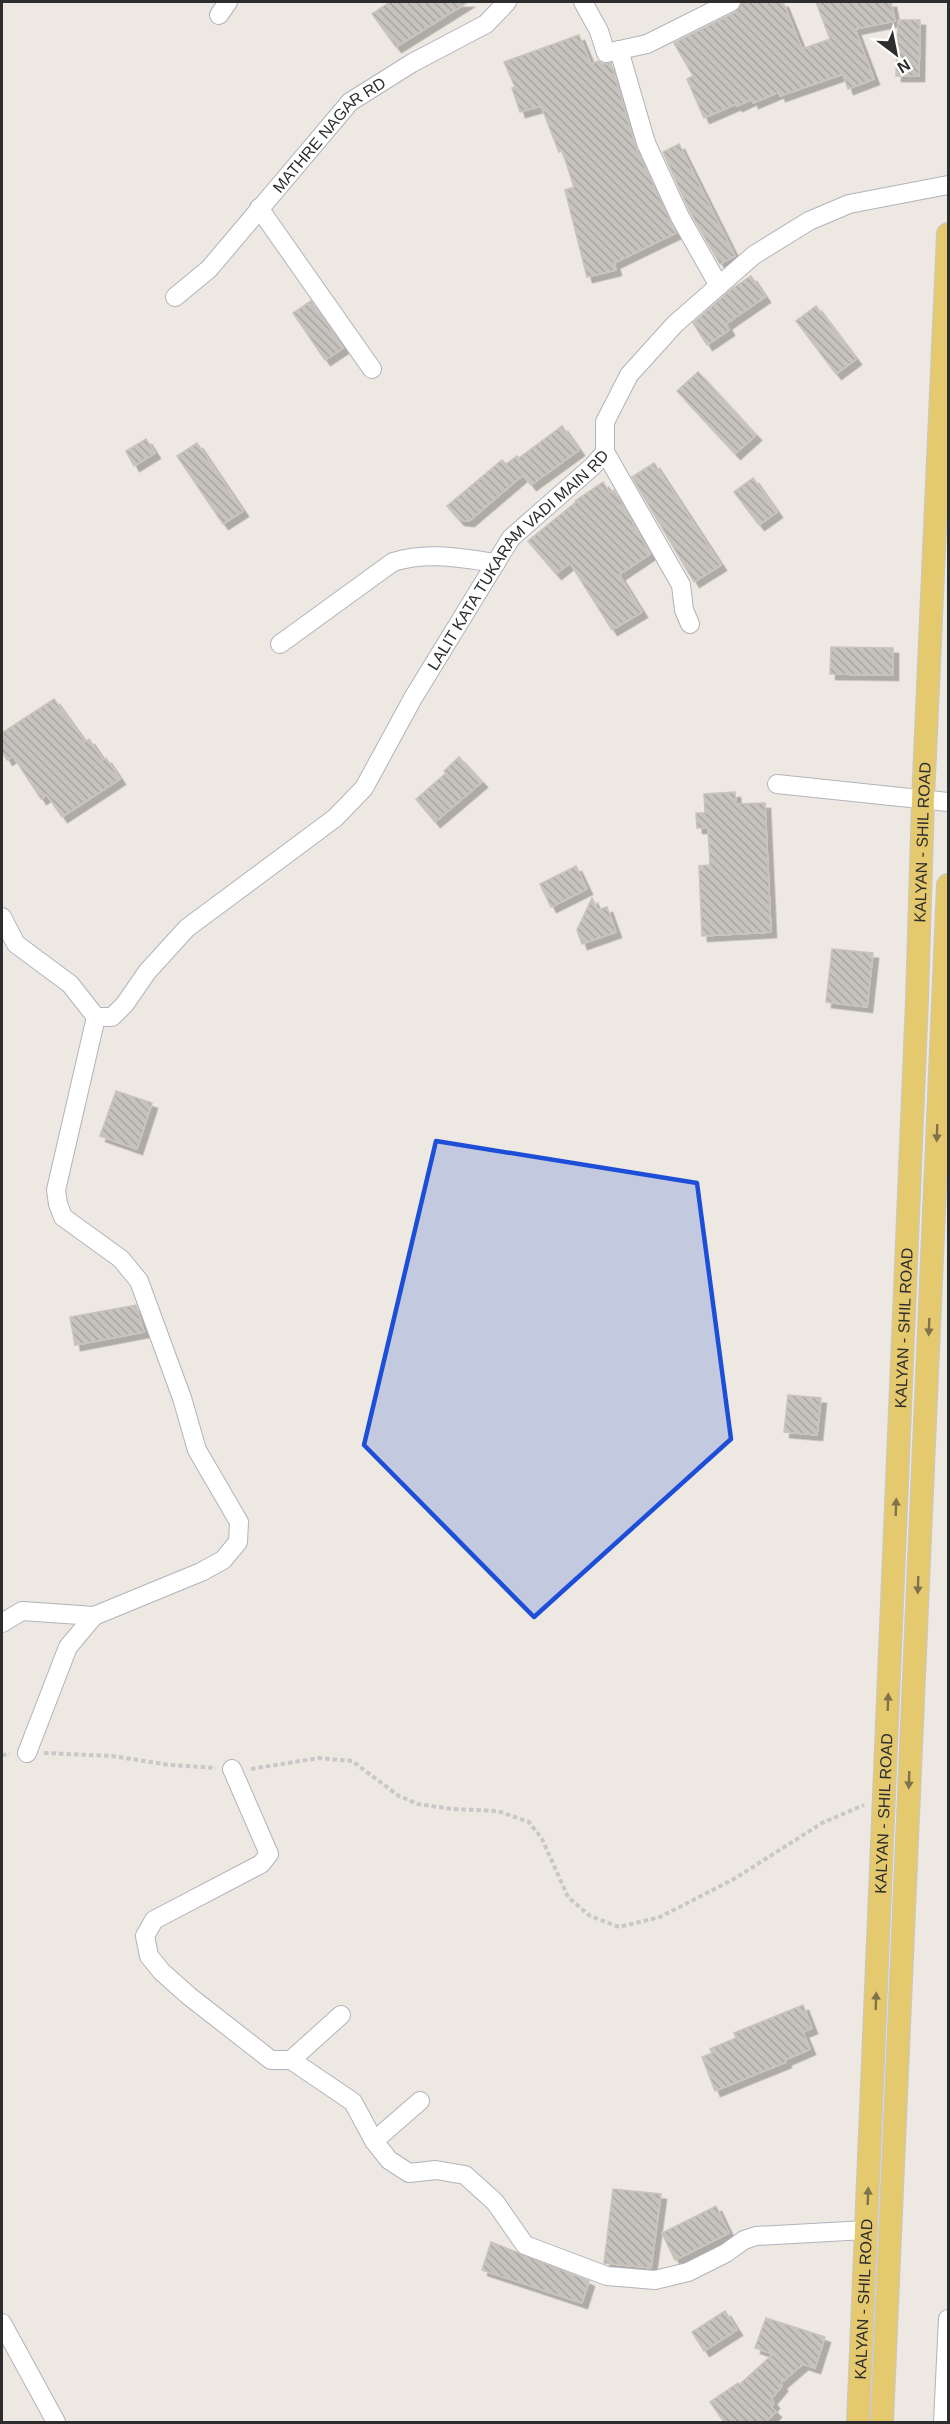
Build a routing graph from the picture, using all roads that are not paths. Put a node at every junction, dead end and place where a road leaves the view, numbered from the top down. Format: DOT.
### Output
graph roads {
  1 [pos="507,2"];
  2 [pos="583,2"];
  3 [pos="731,2"];
  4 [pos="619,50"];
  5 [pos="948,185"];
  6 [pos="259,208"];
  7 [pos="948,234"];
  8 [pos="719,286"];
  9 [pos="175,297"];
  10 [pos="372,369"];
  11 [pos="605,452"];
  12 [pos="496,563"];
  13 [pos="690,624"];
  14 [pos="280,644"];
  15 [pos="777,784"];
  16 [pos="923,800"];
  17 [pos="948,802"];
  18 [pos="948,885"];
  19 [pos="2,916"];
  20 [pos="9,946"];
  21 [pos="917,1000"];
  22 [pos="946,1002"];
  23 [pos="96,1017"];
  24 [pos="94,1616"];
  25 [pos="2,1623"];
  26 [pos="27,1753"];
  27 [pos="232,1769"];
  28 [pos="341,2015"];
  29 [pos="291,2060"];
  30 [pos="420,2101"];
  31 [pos="374,2141"];
  32 [pos="866,2230"];
  33 [pos="948,2319"];
  34 [pos="2,2323"];
  35 [pos="56,2422"];
  36 [pos="858,2422"];
  37 [pos="882,2422"];
  38 [pos="943,2422"];
  1 -- 6 [label="street, MATHRE NAGAR RD"];
  2 -- 4 [label="street"];
  3 -- 4 [label="street"];
  4 -- 8 [label="street"];
  5 -- 8 [label="street, LALIT KATA TUKARAM VADI MAIN RD"];
  6 -- 9 [label="street, MATHRE NAGAR RD"];
  6 -- 10 [label="street"];
  7 -- 16 [label="main road, KALYAN - SHIL ROAD"];
  8 -- 11 [label="street, LALIT KATA TUKARAM VADI MAIN RD"];
  11 -- 12 [label="street, LALIT KATA TUKARAM VADI MAIN RD"];
  11 -- 13 [label="street"];
  12 -- 14 [label="street"];
  12 -- 23 [label="street, LALIT KATA TUKARAM VADI MAIN RD"];
  15 -- 16 [label="street"];
  16 -- 17 [label="street"];
  16 -- 21 [label="main road, KALYAN - SHIL ROAD"];
  18 -- 22 [label="main road, KALYAN - SHIL ROAD"];
  19 -- 20 [label="street"];
  20 -- 23 [label="street"];
  21 -- 22 [label="street"];
  32 -- 21 [label="main road, KALYAN - SHIL ROAD, one-way"];
  22 -- 37 [label="main road, KALYAN - SHIL ROAD, one-way"];
  23 -- 24 [label="street"];
  24 -- 25 [label="street"];
  24 -- 26 [label="street"];
  27 -- 29 [label="street"];
  28 -- 29 [label="street"];
  29 -- 31 [label="street"];
  30 -- 31 [label="street"];
  31 -- 32 [label="street"];
  32 -- 36 [label="main road, KALYAN - SHIL ROAD"];
  33 -- 38 [label="street"];
  34 -- 35 [label="street"];
}
